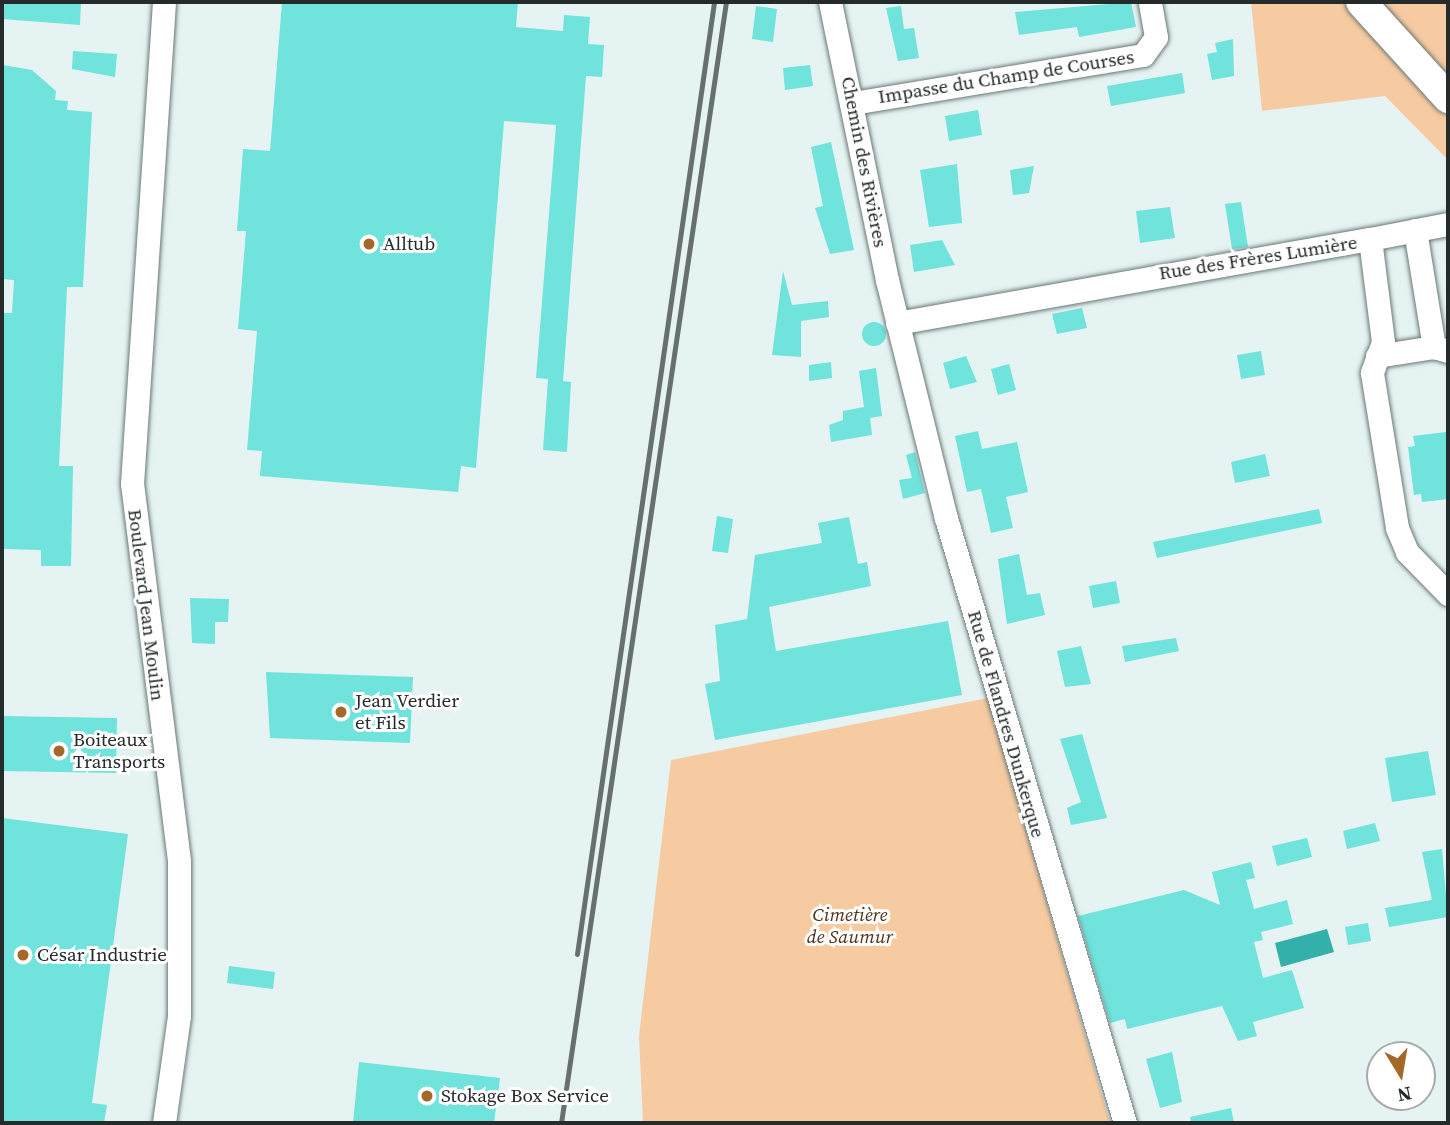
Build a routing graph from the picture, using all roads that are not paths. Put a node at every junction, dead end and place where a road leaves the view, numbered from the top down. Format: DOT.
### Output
graph roads {
  1 [pos="164,2"];
  2 [pos="830,2"];
  3 [pos="1150,2"];
  4 [pos="1361,2"];
  5 [pos="1448,99"];
  6 [pos="853,103"];
  7 [pos="1448,224"];
  8 [pos="1415,230"];
  9 [pos="1370,239"];
  10 [pos="897,323"];
  11 [pos="1441,349"];
  12 [pos="1377,356"];
  13 [pos="1448,594"];
  14 [pos="164,1123"];
  15 [pos="1125,1123"];
  1 -- 14 [label="street, Boulevard Jean Moulin"];
  2 -- 6 [label="street, Chemin des Rivières"];
  3 -- 6 [label="street, Impasse du Champ de Courses"];
  4 -- 5 [label="main road"];
  6 -- 10 [label="street, Chemin des Rivières"];
  7 -- 8 [label="street"];
  8 -- 9 [label="street"];
  8 -- 11 [label="street"];
  9 -- 10 [label="street, Rue des Frères Lumière"];
  9 -- 12 [label="street, Rue des Frères Lumière"];
  10 -- 15 [label="street, Rue de Flandres Dunkerque"];
  11 -- 12 [label="street"];
  12 -- 13 [label="street, Rue des Frères Lumière"];
}
